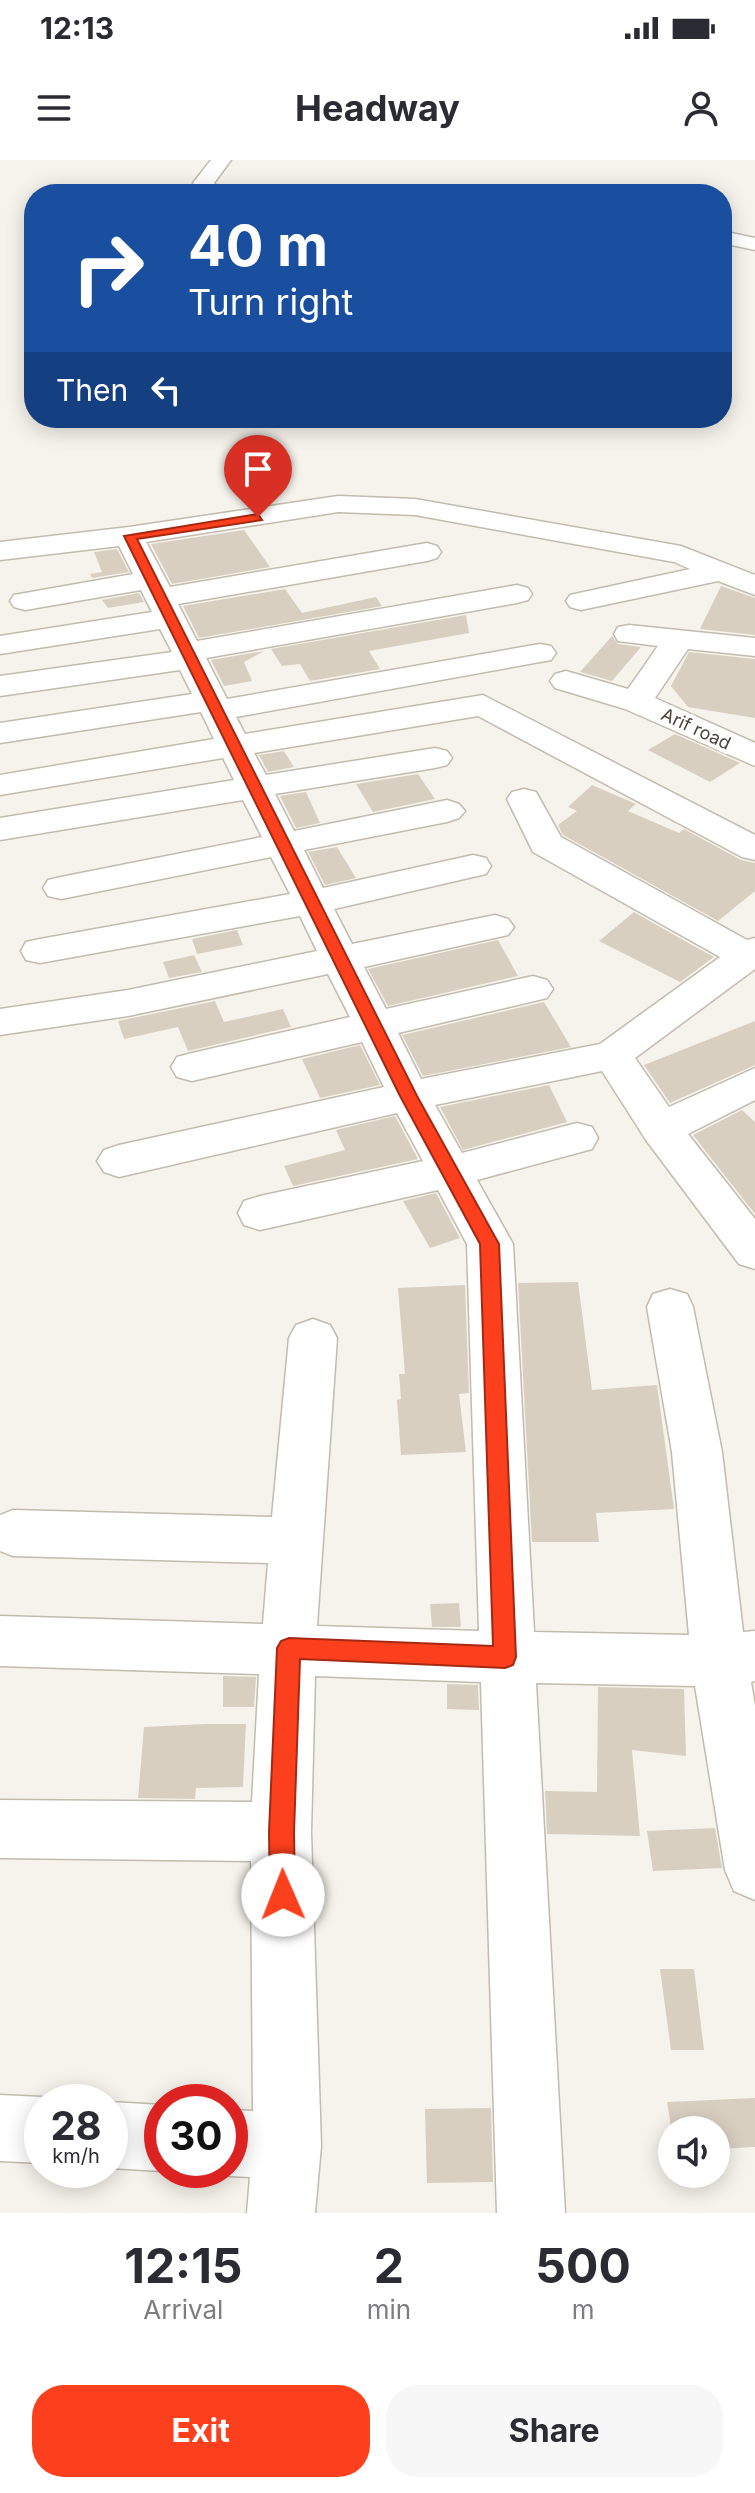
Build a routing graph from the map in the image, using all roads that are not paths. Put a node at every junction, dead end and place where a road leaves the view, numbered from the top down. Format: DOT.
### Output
graph roads {
  1 [pos="221,160"];
  2 [pos="204,184"];
  3 [pos="732,239"];
  4 [pos="755,244"];
  5 [pos="129,536"];
  6 [pos="0,551"];
  7 [pos="248,551"];
  8 [pos="427,552"];
  9 [pos="725,571"];
  10 [pos="755,586"];
  11 [pos="517,594"];
  12 [pos="161,599"];
  13 [pos="25,601"];
  14 [pos="581,601"];
  15 [pos="629,634"];
  16 [pos="679,639"];
  17 [pos="0,645"];
  18 [pos="755,647"];
  19 [pos="540,653"];
  20 [pos="189,655"];
  21 [pos="566,681"];
  22 [pos="0,686"];
  23 [pos="636,702"];
  24 [pos="214,706"];
  25 [pos="0,733"];
  26 [pos="234,745"];
  27 [pos="755,756"];
  28 [pos="435,758"];
  29 [pos="0,785"];
  30 [pos="256,789"];
  31 [pos="524,799"];
  32 [pos="447,811"];
  33 [pos="0,829"];
  34 [pos="284,846"];
  35 [pos="755,849"];
  36 [pos="473,866"];
  37 [pos="61,888"];
  38 [pos="312,902"];
  39 [pos="495,927"];
  40 [pos="40,951"];
  41 [pos="751,953"];
  42 [pos="340,959"];
  43 [pos="533,989"];
  44 [pos="0,1022"];
  45 [pos="373,1024"];
  46 [pos="594,1059"];
  47 [pos="192,1067"];
  48 [pos="755,1082"];
  49 [pos="409,1096"];
  50 [pos="661,1129"];
  51 [pos="577,1138"];
  52 [pos="119,1161"];
  53 [pos="452,1171"];
  54 [pos="260,1213"];
  55 [pos="750,1236"];
  56 [pos="670,1307"];
  57 [pos="313,1338"];
  58 [pos="13,1533"];
  59 [pos="296,1541"];
  60 [pos="0,1641"];
  61 [pos="289,1648"];
  62 [pos="505,1657"];
  63 [pos="737,1659"];
  64 [pos="0,1829"];
  65 [pos="281,1832"];
  66 [pos="755,1870"];
  67 [pos="0,2128"];
  68 [pos="24,2129"];
  69 [pos="259,2144"];
  70 [pos="281,2213"];
  71 [pos="531,2213"];
  1 -- 2 [label="street"];
  3 -- 4 [label="street"];
  5 -- 6 [label="street"];
  5 -- 7 [label="street"];
  5 -- 12 [label="street"];
  7 -- 8 [label="street"];
  7 -- 9 [label="street"];
  7 -- 12 [label="street"];
  9 -- 10 [label="street"];
  9 -- 14 [label="street"];
  11 -- 20 [label="street"];
  12 -- 13 [label="street"];
  12 -- 17 [label="street"];
  12 -- 20 [label="street"];
  15 -- 16 [label="street"];
  16 -- 18 [label="street"];
  16 -- 23 [label="street"];
  19 -- 24 [label="street"];
  20 -- 22 [label="street"];
  20 -- 24 [label="street"];
  21 -- 23 [label="street, Arif road"];
  23 -- 27 [label="street, Arif road"];
  24 -- 25 [label="street"];
  24 -- 26 [label="street"];
  26 -- 29 [label="street"];
  26 -- 30 [label="street"];
  26 -- 35 [label="street"];
  28 -- 30 [label="street"];
  30 -- 33 [label="street"];
  30 -- 34 [label="street"];
  31 -- 41 [label="street"];
  32 -- 34 [label="street"];
  34 -- 37 [label="street"];
  34 -- 38 [label="street"];
  36 -- 38 [label="street"];
  38 -- 40 [label="street"];
  38 -- 42 [label="street"];
  39 -- 42 [label="street"];
  41 -- 46 [label="street"];
  42 -- 44 [label="street"];
  42 -- 45 [label="street"];
  43 -- 45 [label="street"];
  45 -- 47 [label="street"];
  45 -- 49 [label="street"];
  46 -- 49 [label="street"];
  46 -- 50 [label="street"];
  48 -- 50 [label="street"];
  49 -- 52 [label="street"];
  49 -- 53 [label="street"];
  50 -- 55 [label="street"];
  51 -- 53 [label="street"];
  53 -- 54 [label="street"];
  53 -- 62 [label="street"];
  56 -- 63 [label="street"];
  57 -- 59 [label="street"];
  58 -- 59 [label="street"];
  59 -- 61 [label="street"];
  60 -- 61 [label="street"];
  61 -- 62 [label="street"];
  61 -- 65 [label="street"];
  62 -- 63 [label="street"];
  62 -- 71 [label="street"];
  63 -- 66 [label="street"];
  64 -- 65 [label="street"];
  65 -- 69 [label="street"];
  67 -- 68 [label="street"];
  69 -- 70 [label="street"];
}
